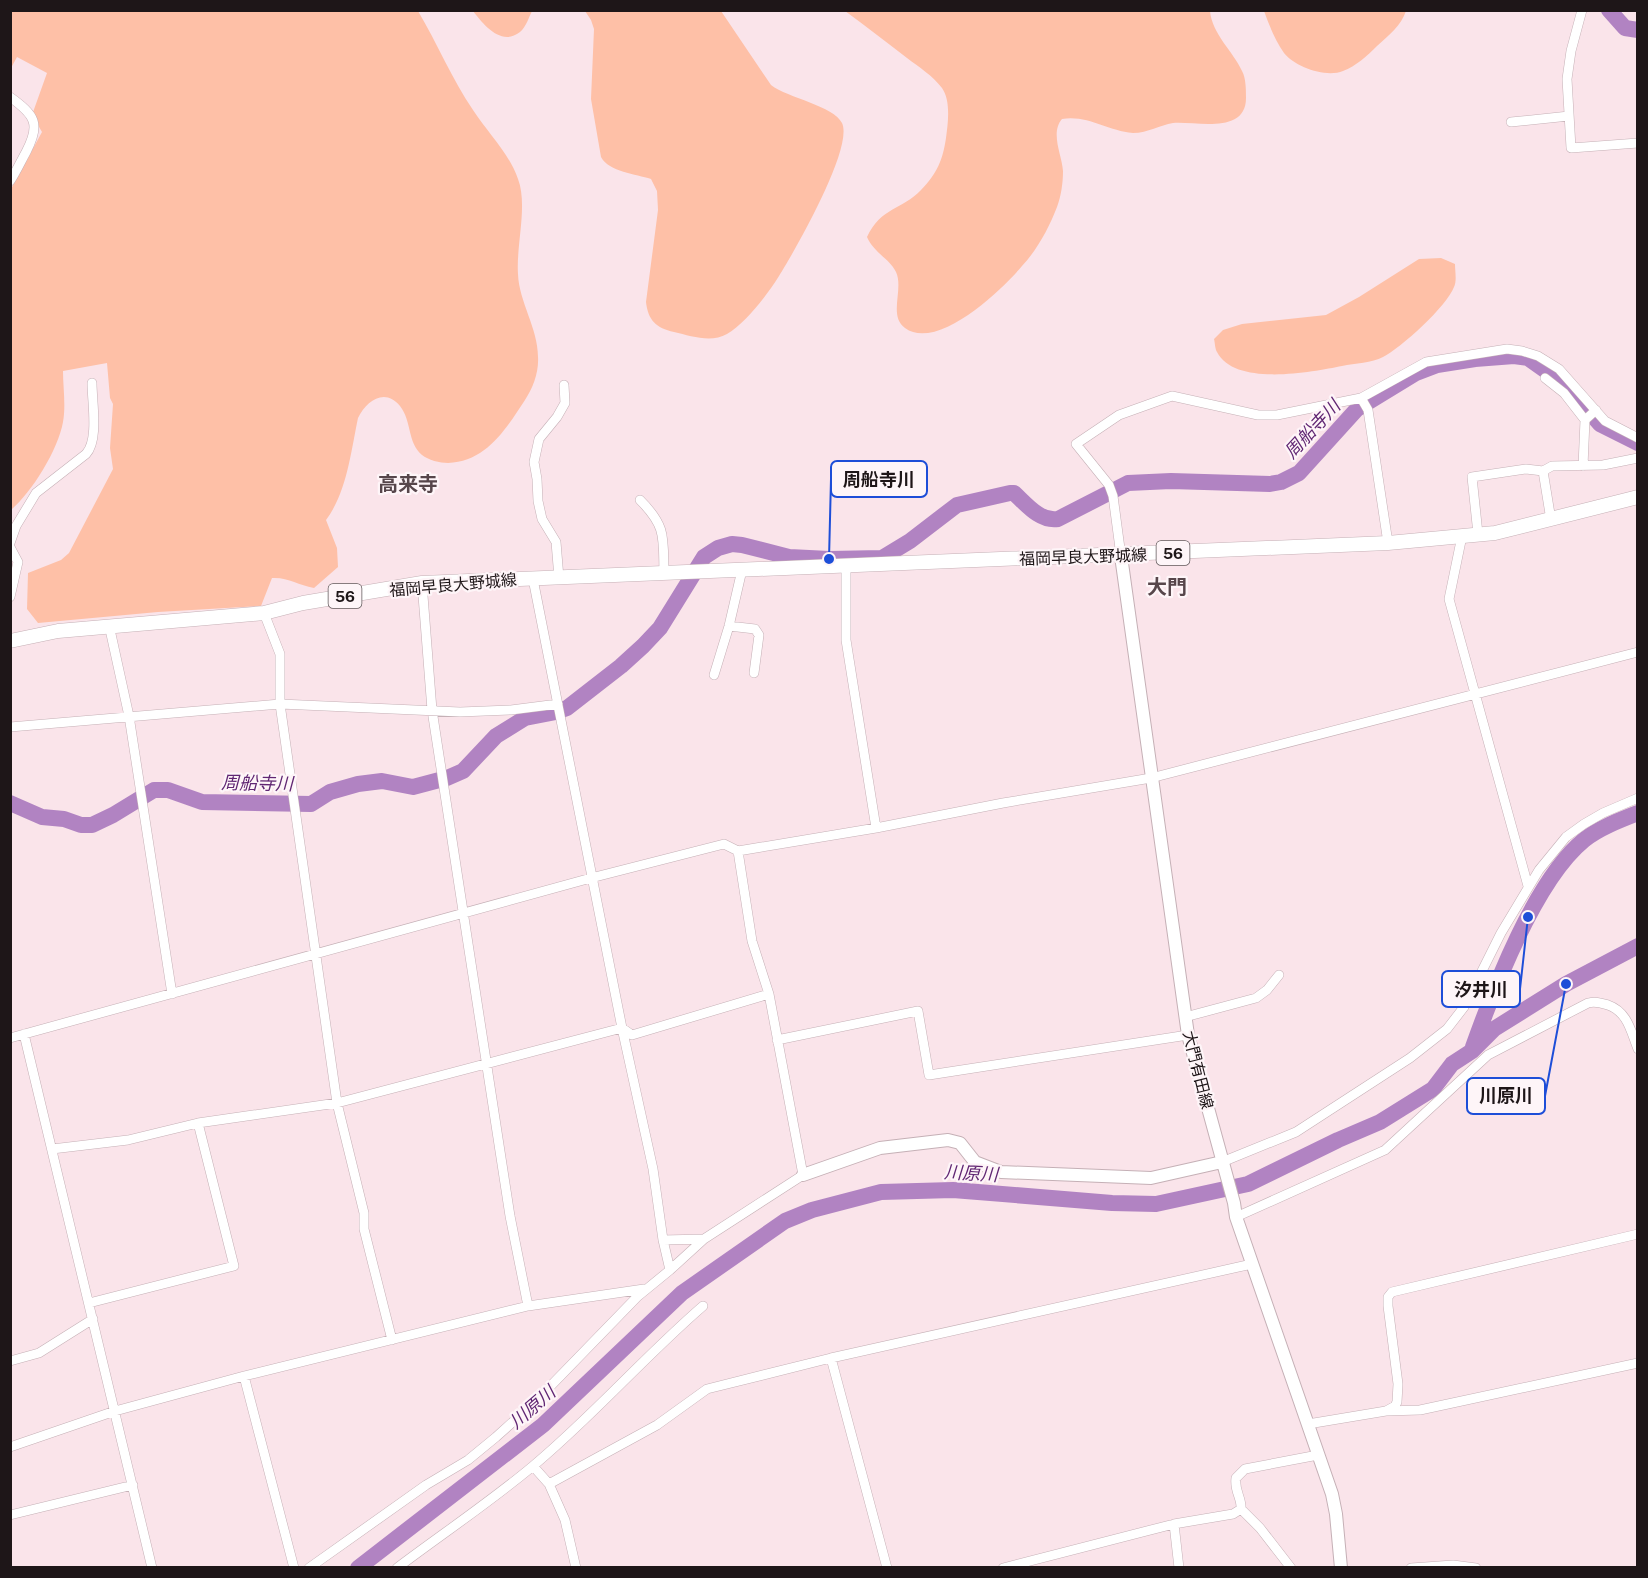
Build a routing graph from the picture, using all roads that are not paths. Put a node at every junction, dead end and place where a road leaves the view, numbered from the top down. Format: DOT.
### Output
graph roads {
  1 [pos="1582,10"];
  2 [pos="10,97"];
  3 [pos="1569,116"];
  4 [pos="1511,122"];
  5 [pos="1638,143"];
  6 [pos="10,181"];
  7 [pos="1545,378"];
  8 [pos="92,383"];
  9 [pos="564,385"];
  10 [pos="1361,398"];
  11 [pos="1591,415"];
  12 [pos="1638,438"];
  13 [pos="1638,458"];
  14 [pos="1583,466"];
  15 [pos="1543,471"];
  16 [pos="1638,496"];
  17 [pos="640,500"];
  18 [pos="1551,520"];
  19 [pos="1478,534"];
  20 [pos="1462,536"];
  21 [pos="1388,543"];
  22 [pos="10,545"];
  23 [pos="1121,556"];
  24 [pos="846,566"];
  25 [pos="742,570"];
  26 [pos="664,574"];
  27 [pos="559,578"];
  28 [pos="533,579"];
  29 [pos="422,584"];
  30 [pos="10,597"];
  31 [pos="264,613"];
  32 [pos="109,626"];
  33 [pos="729,626"];
  34 [pos="10,641"];
  35 [pos="1638,652"];
  36 [pos="754,673"];
  37 [pos="714,675"];
  38 [pos="1475,695"];
  39 [pos="280,704"];
  40 [pos="558,704"];
  41 [pos="432,710"];
  42 [pos="129,716"];
  43 [pos="10,727"];
  44 [pos="1151,778"];
  45 [pos="1638,798"];
  46 [pos="876,828"];
  47 [pos="738,851"];
  48 [pos="591,878"];
  49 [pos="1528,886"];
  50 [pos="463,914"];
  51 [pos="315,955"];
  52 [pos="1279,975"];
  53 [pos="769,993"];
  54 [pos="172,994"];
  55 [pos="1185,1017"];
  56 [pos="622,1028"];
  57 [pos="24,1034"];
  58 [pos="1188,1035"];
  59 [pos="10,1038"];
  60 [pos="777,1040"];
  61 [pos="1638,1049"];
  62 [pos="488,1063"];
  63 [pos="337,1103"];
  64 [pos="198,1123"];
  65 [pos="52,1149"];
  66 [pos="1223,1168"];
  67 [pos="803,1175"];
  68 [pos="1236,1217"];
  69 [pos="1638,1234"];
  70 [pos="663,1239"];
  71 [pos="704,1239"];
  72 [pos="1252,1264"];
  73 [pos="670,1270"];
  74 [pos="647,1288"];
  75 [pos="89,1303"];
  76 [pos="528,1306"];
  77 [pos="703,1306"];
  78 [pos="93,1319"];
  79 [pos="392,1340"];
  80 [pos="831,1358"];
  81 [pos="10,1361"];
  82 [pos="1638,1363"];
  83 [pos="244,1376"];
  84 [pos="116,1411"];
  85 [pos="1386,1411"];
  86 [pos="1308,1424"];
  87 [pos="10,1447"];
  88 [pos="1318,1455"];
  89 [pos="533,1466"];
  90 [pos="549,1484"];
  91 [pos="133,1485"];
  92 [pos="1241,1509"];
  93 [pos="10,1515"];
  94 [pos="1174,1524"];
  95 [pos="152,1568"];
  96 [pos="294,1568"];
  97 [pos="309,1568"];
  98 [pos="397,1568"];
  99 [pos="576,1568"];
  100 [pos="887,1568"];
  101 [pos="1003,1568"];
  102 [pos="1179,1568"];
  103 [pos="1292,1568"];
  104 [pos="1341,1568"];
  105 [pos="1411,1568"];
  106 [pos="1476,1568"];
  1 -- 3 [label="street"];
  2 -- 6 [label="street"];
  3 -- 4 [label="street"];
  3 -- 5 [label="street"];
  7 -- 11 [label="street"];
  8 -- 22 [label="street"];
  9 -- 27 [label="street"];
  10 -- 11 [label="street"];
  10 -- 21 [label="street"];
  10 -- 23 [label="street"];
  11 -- 12 [label="street"];
  11 -- 14 [label="street"];
  13 -- 14 [label="street"];
  14 -- 15 [label="street"];
  15 -- 18 [label="street"];
  15 -- 19 [label="street"];
  16 -- 18 [label="main road, 福岡早良大野城線 / 56"];
  17 -- 26 [label="street"];
  18 -- 19 [label="main road, 福岡早良大野城線 / 56"];
  19 -- 20 [label="main road, 福岡早良大野城線 / 56"];
  20 -- 21 [label="main road, 福岡早良大野城線 / 56"];
  20 -- 38 [label="street"];
  21 -- 23 [label="main road, 福岡早良大野城線 / 56"];
  22 -- 30 [label="street"];
  23 -- 24 [label="main road, 福岡早良大野城線 / 56"];
  23 -- 44 [label="main road, 大門有田線"];
  24 -- 25 [label="main road, 福岡早良大野城線 / 56"];
  24 -- 46 [label="street"];
  25 -- 26 [label="main road, 福岡早良大野城線 / 56"];
  25 -- 33 [label="street"];
  26 -- 27 [label="main road, 福岡早良大野城線 / 56"];
  27 -- 28 [label="main road, 福岡早良大野城線 / 56"];
  28 -- 29 [label="main road, 福岡早良大野城線 / 56"];
  28 -- 40 [label="street"];
  29 -- 31 [label="main road, 福岡早良大野城線 / 56"];
  29 -- 41 [label="street"];
  31 -- 32 [label="main road, 福岡早良大野城線 / 56"];
  31 -- 39 [label="street"];
  32 -- 34 [label="main road, 福岡早良大野城線 / 56"];
  32 -- 42 [label="street"];
  33 -- 36 [label="street"];
  33 -- 37 [label="street"];
  35 -- 38 [label="street"];
  38 -- 44 [label="street"];
  38 -- 49 [label="street"];
  39 -- 41 [label="street"];
  39 -- 42 [label="street"];
  39 -- 51 [label="street"];
  40 -- 41 [label="street"];
  40 -- 48 [label="street"];
  41 -- 50 [label="street"];
  42 -- 43 [label="street"];
  42 -- 54 [label="street"];
  44 -- 46 [label="street"];
  44 -- 55 [label="main road, 大門有田線"];
  45 -- 49 [label="street"];
  46 -- 47 [label="street"];
  47 -- 48 [label="street"];
  47 -- 53 [label="street"];
  48 -- 50 [label="street"];
  48 -- 56 [label="street"];
  49 -- 66 [label="street"];
  50 -- 51 [label="street"];
  50 -- 62 [label="street"];
  51 -- 54 [label="street"];
  51 -- 63 [label="street"];
  52 -- 55 [label="street"];
  53 -- 56 [label="street"];
  53 -- 60 [label="street"];
  54 -- 57 [label="street"];
  55 -- 58 [label="main road, 大門有田線"];
  56 -- 62 [label="street"];
  56 -- 70 [label="street"];
  57 -- 59 [label="street"];
  57 -- 65 [label="street"];
  58 -- 60 [label="street"];
  58 -- 66 [label="main road, 大門有田線"];
  60 -- 67 [label="street"];
  61 -- 68 [label="street"];
  62 -- 63 [label="street"];
  62 -- 76 [label="street"];
  63 -- 64 [label="street"];
  63 -- 79 [label="street"];
  64 -- 65 [label="street"];
  64 -- 75 [label="street"];
  65 -- 75 [label="street"];
  66 -- 67 [label="main road"];
  66 -- 68 [label="main road, 大門有田線"];
  67 -- 71 [label="street"];
  68 -- 72 [label="main road, 大門有田線"];
  69 -- 85 [label="street"];
  70 -- 71 [label="street"];
  70 -- 73 [label="street"];
  71 -- 73 [label="street"];
  72 -- 80 [label="street"];
  72 -- 86 [label="main road, 大門有田線"];
  73 -- 74 [label="street"];
  74 -- 76 [label="street"];
  74 -- 97 [label="street"];
  75 -- 78 [label="street"];
  76 -- 79 [label="street"];
  77 -- 89 [label="street"];
  78 -- 81 [label="street"];
  78 -- 84 [label="street"];
  79 -- 83 [label="street"];
  80 -- 90 [label="street"];
  80 -- 100 [label="street"];
  82 -- 85 [label="street"];
  83 -- 84 [label="street"];
  83 -- 96 [label="street"];
  84 -- 87 [label="street"];
  84 -- 91 [label="street"];
  85 -- 86 [label="street"];
  86 -- 88 [label="main road, 大門有田線"];
  88 -- 92 [label="street"];
  88 -- 104 [label="main road, 大門有田線"];
  89 -- 90 [label="street"];
  89 -- 98 [label="street"];
  90 -- 99 [label="street"];
  91 -- 93 [label="street"];
  91 -- 95 [label="street"];
  92 -- 94 [label="street"];
  92 -- 103 [label="street"];
  94 -- 101 [label="street"];
  94 -- 102 [label="street"];
  105 -- 106 [label="street"];
}
